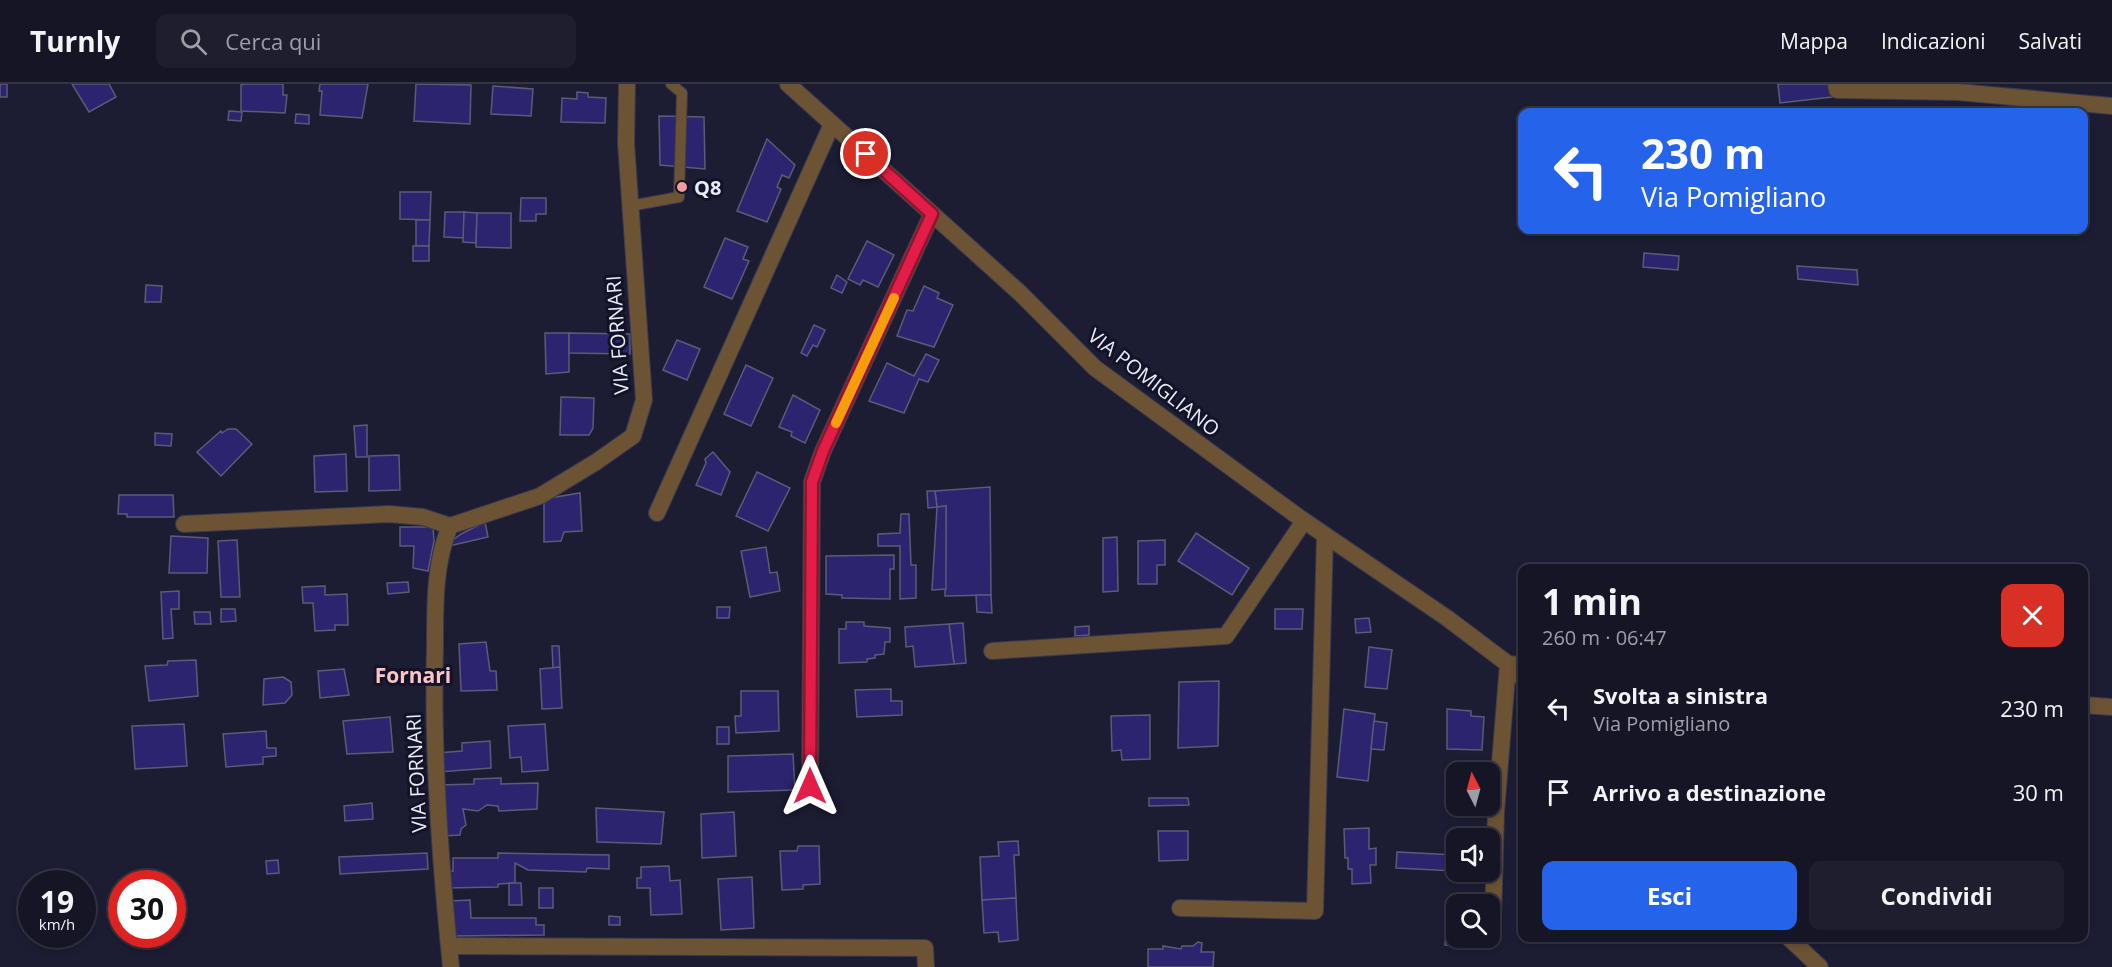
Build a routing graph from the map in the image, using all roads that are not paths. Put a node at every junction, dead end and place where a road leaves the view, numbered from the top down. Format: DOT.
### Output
graph roads {
  1 [pos="627,84"];
  2 [pos="671,84"];
  3 [pos="789,84"];
  4 [pos="1836,84"];
  5 [pos="2112,106"];
  6 [pos="832,124"];
  7 [pos="630,206"];
  8 [pos="932,214"];
  9 [pos="657,513"];
  10 [pos="1304,521"];
  11 [pos="184,524"];
  12 [pos="450,526"];
  13 [pos="1325,535"];
  14 [pos="992,651"];
  15 [pos="1515,664"];
  16 [pos="2088,705"];
  17 [pos="2112,706"];
  18 [pos="810,786"];
  19 [pos="1494,894"];
  20 [pos="1180,908"];
  21 [pos="1793,942"];
  22 [pos="449,946"];
  23 [pos="451,967"];
  24 [pos="926,967"];
  25 [pos="1820,967"];
  1 -- 7 [label="street, VIA FORNARI"];
  2 -- 7 [label="lane"];
  3 -- 6 [label="street, VIA POMIGLIANO"];
  4 -- 5 [label="street"];
  6 -- 8 [label="street, VIA POMIGLIANO"];
  6 -- 9 [label="street"];
  7 -- 12 [label="street, VIA FORNARI"];
  8 -- 10 [label="street, VIA POMIGLIANO"];
  8 -- 18 [label="street"];
  10 -- 13 [label="street, VIA POMIGLIANO"];
  10 -- 14 [label="street"];
  11 -- 12 [label="street"];
  12 -- 22 [label="street, VIA FORNARI"];
  13 -- 15 [label="street, VIA POMIGLIANO"];
  13 -- 20 [label="street"];
  15 -- 19 [label="street"];
  16 -- 17 [label="street"];
  21 -- 25 [label="street"];
  22 -- 23 [label="street, VIA FORNARI"];
  22 -- 24 [label="street"];
}
